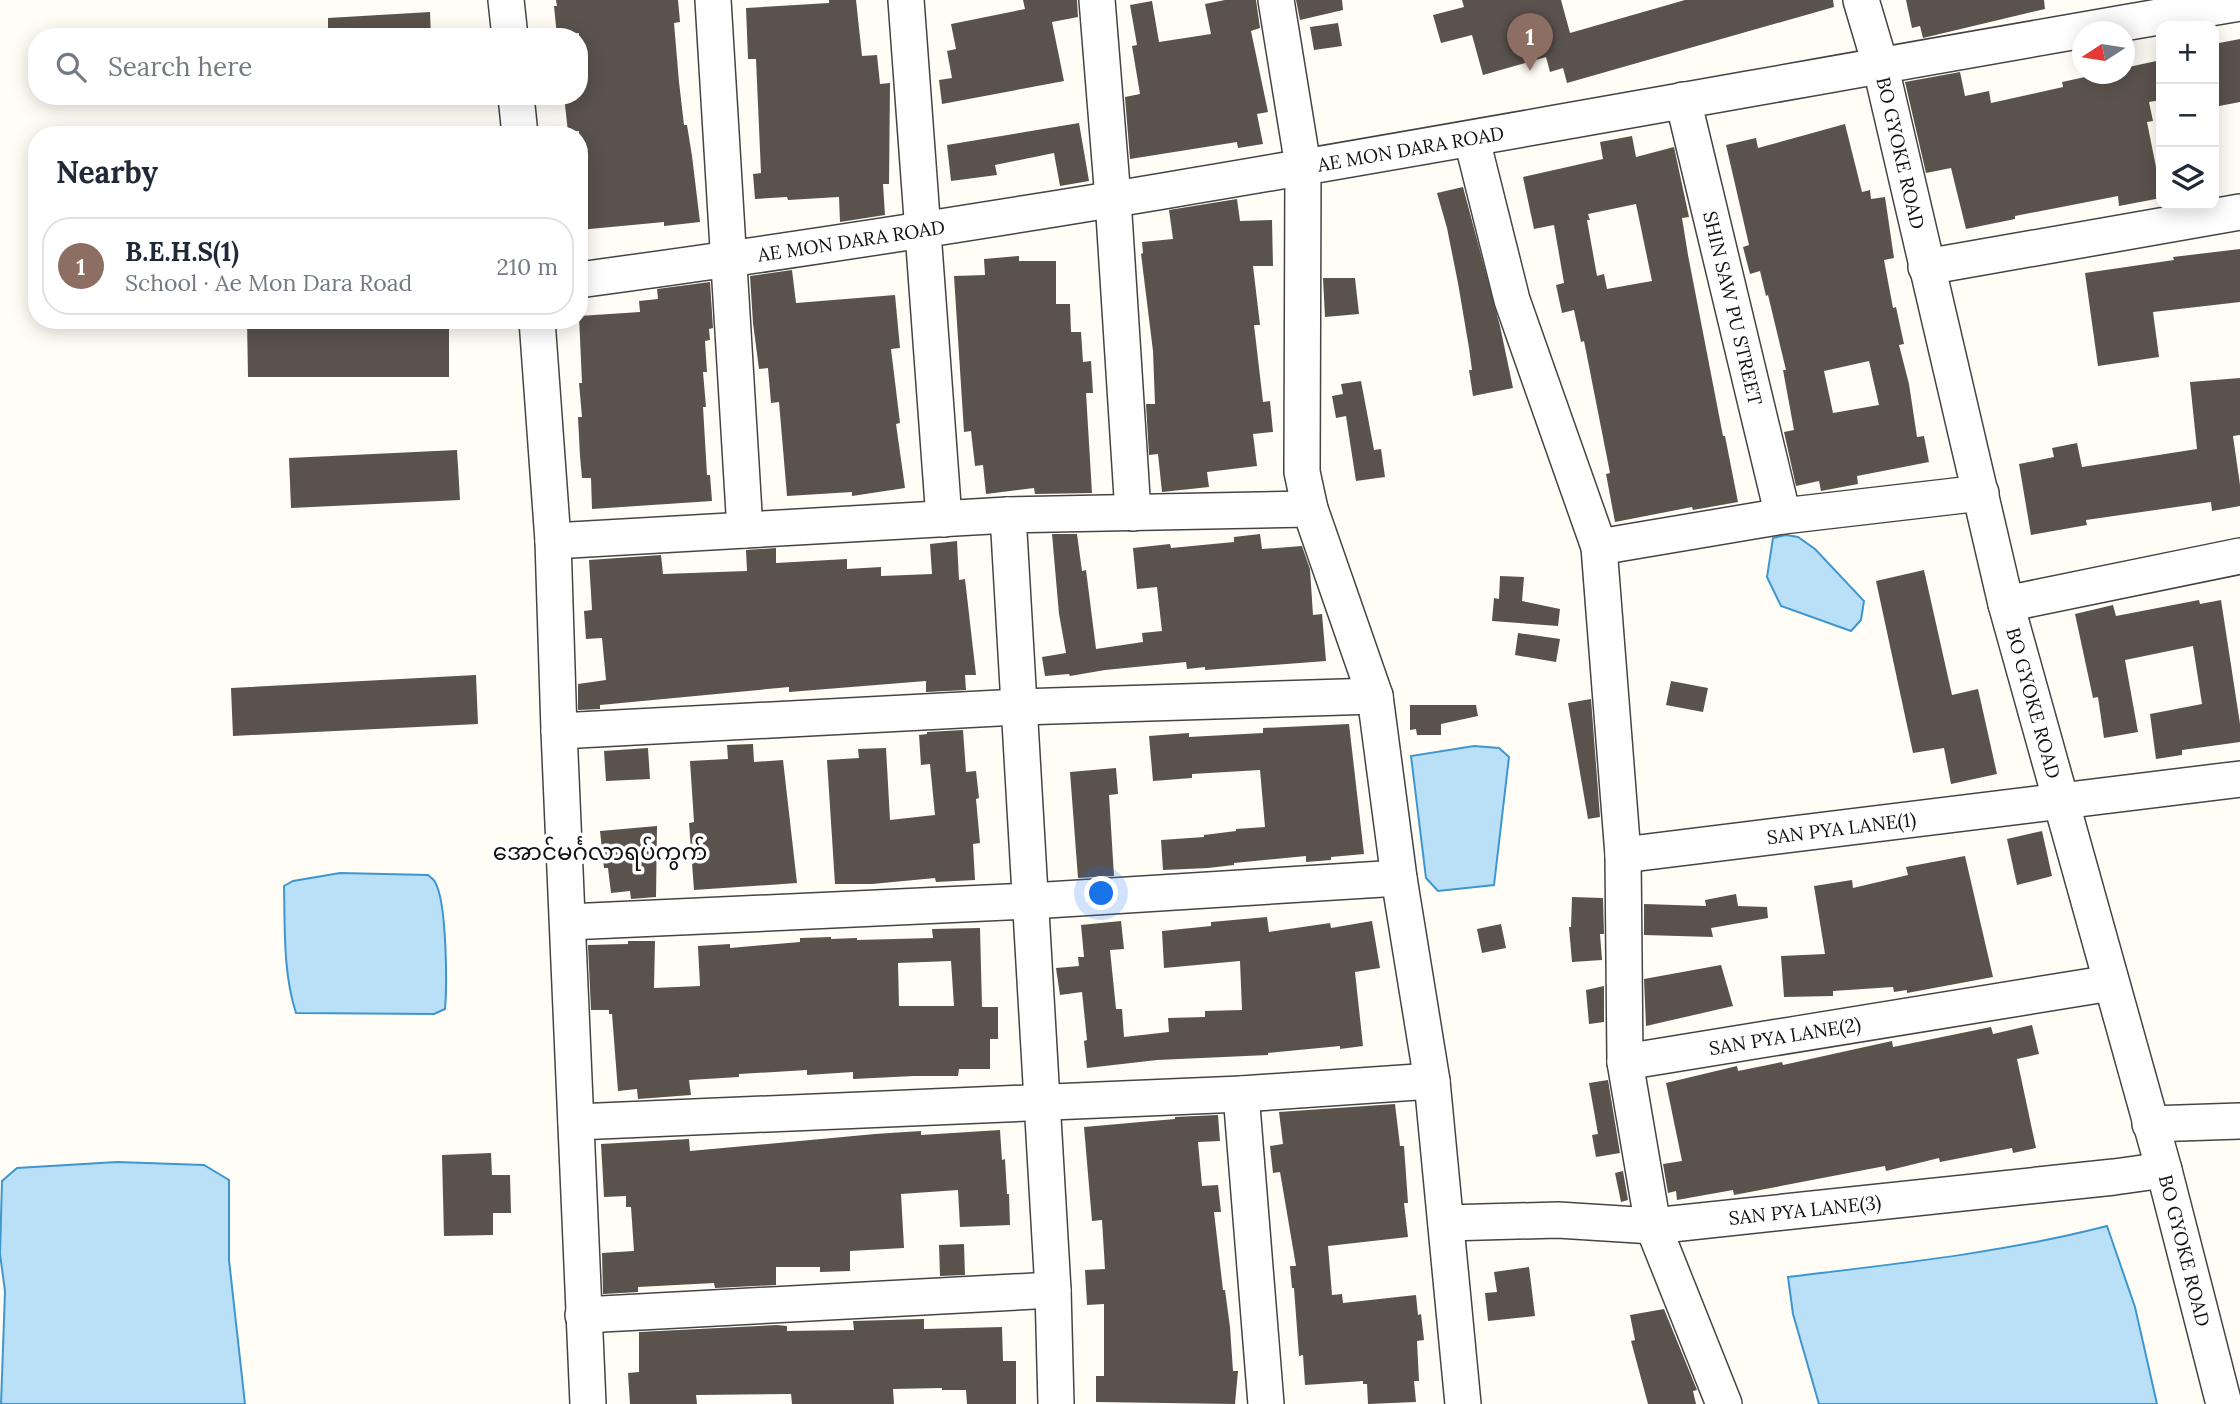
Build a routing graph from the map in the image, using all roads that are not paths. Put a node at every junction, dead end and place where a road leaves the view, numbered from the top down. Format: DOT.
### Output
graph roads {
  1 [pos="506,0"];
  2 [pos="713,0"];
  3 [pos="906,0"];
  4 [pos="1097,0"];
  5 [pos="1276,0"];
  6 [pos="1861,0"];
  7 [pos="2240,3"];
  8 [pos="509,28"];
  9 [pos="1880,64"];
  10 [pos="1683,100"];
  11 [pos="517,105"];
  12 [pos="519,126"];
  13 [pos="1472,140"];
  14 [pos="1303,166"];
  15 [pos="1114,199"];
  16 [pos="2240,212"];
  17 [pos="922,230"];
  18 [pos="727,260"];
  19 [pos="1926,267"];
  20 [pos="588,279"];
  21 [pos="538,329"];
  22 [pos="1981,493"];
  23 [pos="1310,509"];
  24 [pos="1133,513"];
  25 [pos="1008,515"];
  26 [pos="1783,516"];
  27 [pos="944,519"];
  28 [pos="745,530"];
  29 [pos="553,541"];
  30 [pos="1599,547"];
  31 [pos="2240,556"];
  32 [pos="2006,604"];
  33 [pos="1375,696"];
  34 [pos="1019,707"];
  35 [pos="559,731"];
  36 [pos="2240,779"];
  37 [pos="2061,803"];
  38 [pos="1623,855"];
  39 [pos="1399,878"];
  40 [pos="1031,901"];
  41 [pos="568,922"];
  42 [pos="2111,984"];
  43 [pos="1625,1062"];
  44 [pos="1432,1082"];
  45 [pos="1241,1094"];
  46 [pos="1043,1102"];
  47 [pos="2240,1121"];
  48 [pos="576,1122"];
  49 [pos="2150,1124"];
  50 [pos="2164,1170"];
  51 [pos="1446,1223"];
  52 [pos="1653,1226"];
  53 [pos="1053,1290"];
  54 [pos="583,1315"];
  55 [pos="588,1404"];
  56 [pos="1056,1404"];
  57 [pos="1266,1404"];
  58 [pos="1463,1404"];
  59 [pos="1724,1404"];
  60 [pos="2224,1404"];
  1 -- 8 [label="street"];
  2 -- 18 [label="street"];
  3 -- 17 [label="street"];
  4 -- 15 [label="street"];
  5 -- 14 [label="street"];
  6 -- 9 [label="street, BO GYOKE ROAD"];
  7 -- 9 [label="street, AE MON DARA ROAD"];
  9 -- 10 [label="street, AE MON DARA ROAD"];
  9 -- 19 [label="street, BO GYOKE ROAD"];
  10 -- 13 [label="street, AE MON DARA ROAD"];
  10 -- 26 [label="street, SHIN SAW PU STREET"];
  11 -- 12 [label="street"];
  13 -- 14 [label="street, AE MON DARA ROAD"];
  13 -- 30 [label="street"];
  14 -- 15 [label="street, AE MON DARA ROAD"];
  14 -- 23 [label="street"];
  15 -- 17 [label="street, AE MON DARA ROAD"];
  15 -- 24 [label="street"];
  16 -- 19 [label="street"];
  17 -- 18 [label="street, AE MON DARA ROAD"];
  17 -- 27 [label="street"];
  18 -- 20 [label="street, AE MON DARA ROAD"];
  18 -- 28 [label="street"];
  19 -- 22 [label="street, BO GYOKE ROAD"];
  21 -- 29 [label="street"];
  22 -- 26 [label="street"];
  22 -- 32 [label="street, BO GYOKE ROAD"];
  23 -- 24 [label="street"];
  23 -- 33 [label="street"];
  24 -- 25 [label="street"];
  25 -- 27 [label="street"];
  25 -- 34 [label="street"];
  26 -- 30 [label="street"];
  27 -- 28 [label="street"];
  28 -- 29 [label="street"];
  29 -- 35 [label="street"];
  30 -- 38 [label="street"];
  31 -- 32 [label="street"];
  32 -- 37 [label="street, BO GYOKE ROAD"];
  33 -- 34 [label="street"];
  33 -- 39 [label="street"];
  34 -- 35 [label="street"];
  34 -- 40 [label="street"];
  35 -- 41 [label="street"];
  36 -- 37 [label="street, SAN PYA LANE(1)"];
  37 -- 38 [label="street, SAN PYA LANE(1)"];
  37 -- 42 [label="street, BO GYOKE ROAD"];
  38 -- 43 [label="street"];
  39 -- 40 [label="street"];
  39 -- 44 [label="street"];
  40 -- 41 [label="street"];
  40 -- 46 [label="street"];
  41 -- 48 [label="street"];
  42 -- 43 [label="street, SAN PYA LANE(2)"];
  42 -- 49 [label="street, BO GYOKE ROAD"];
  43 -- 52 [label="street"];
  44 -- 45 [label="street"];
  44 -- 51 [label="street"];
  45 -- 46 [label="street"];
  45 -- 57 [label="street"];
  46 -- 48 [label="street"];
  46 -- 53 [label="street"];
  47 -- 49 [label="street"];
  48 -- 54 [label="street"];
  49 -- 50 [label="street, BO GYOKE ROAD"];
  50 -- 52 [label="street, SAN PYA LANE(3)"];
  50 -- 60 [label="street, BO GYOKE ROAD"];
  51 -- 52 [label="street, SAN PYA LANE(3)"];
  51 -- 58 [label="street"];
  52 -- 59 [label="street"];
  53 -- 54 [label="street"];
  53 -- 56 [label="street"];
  54 -- 55 [label="street"];
}
